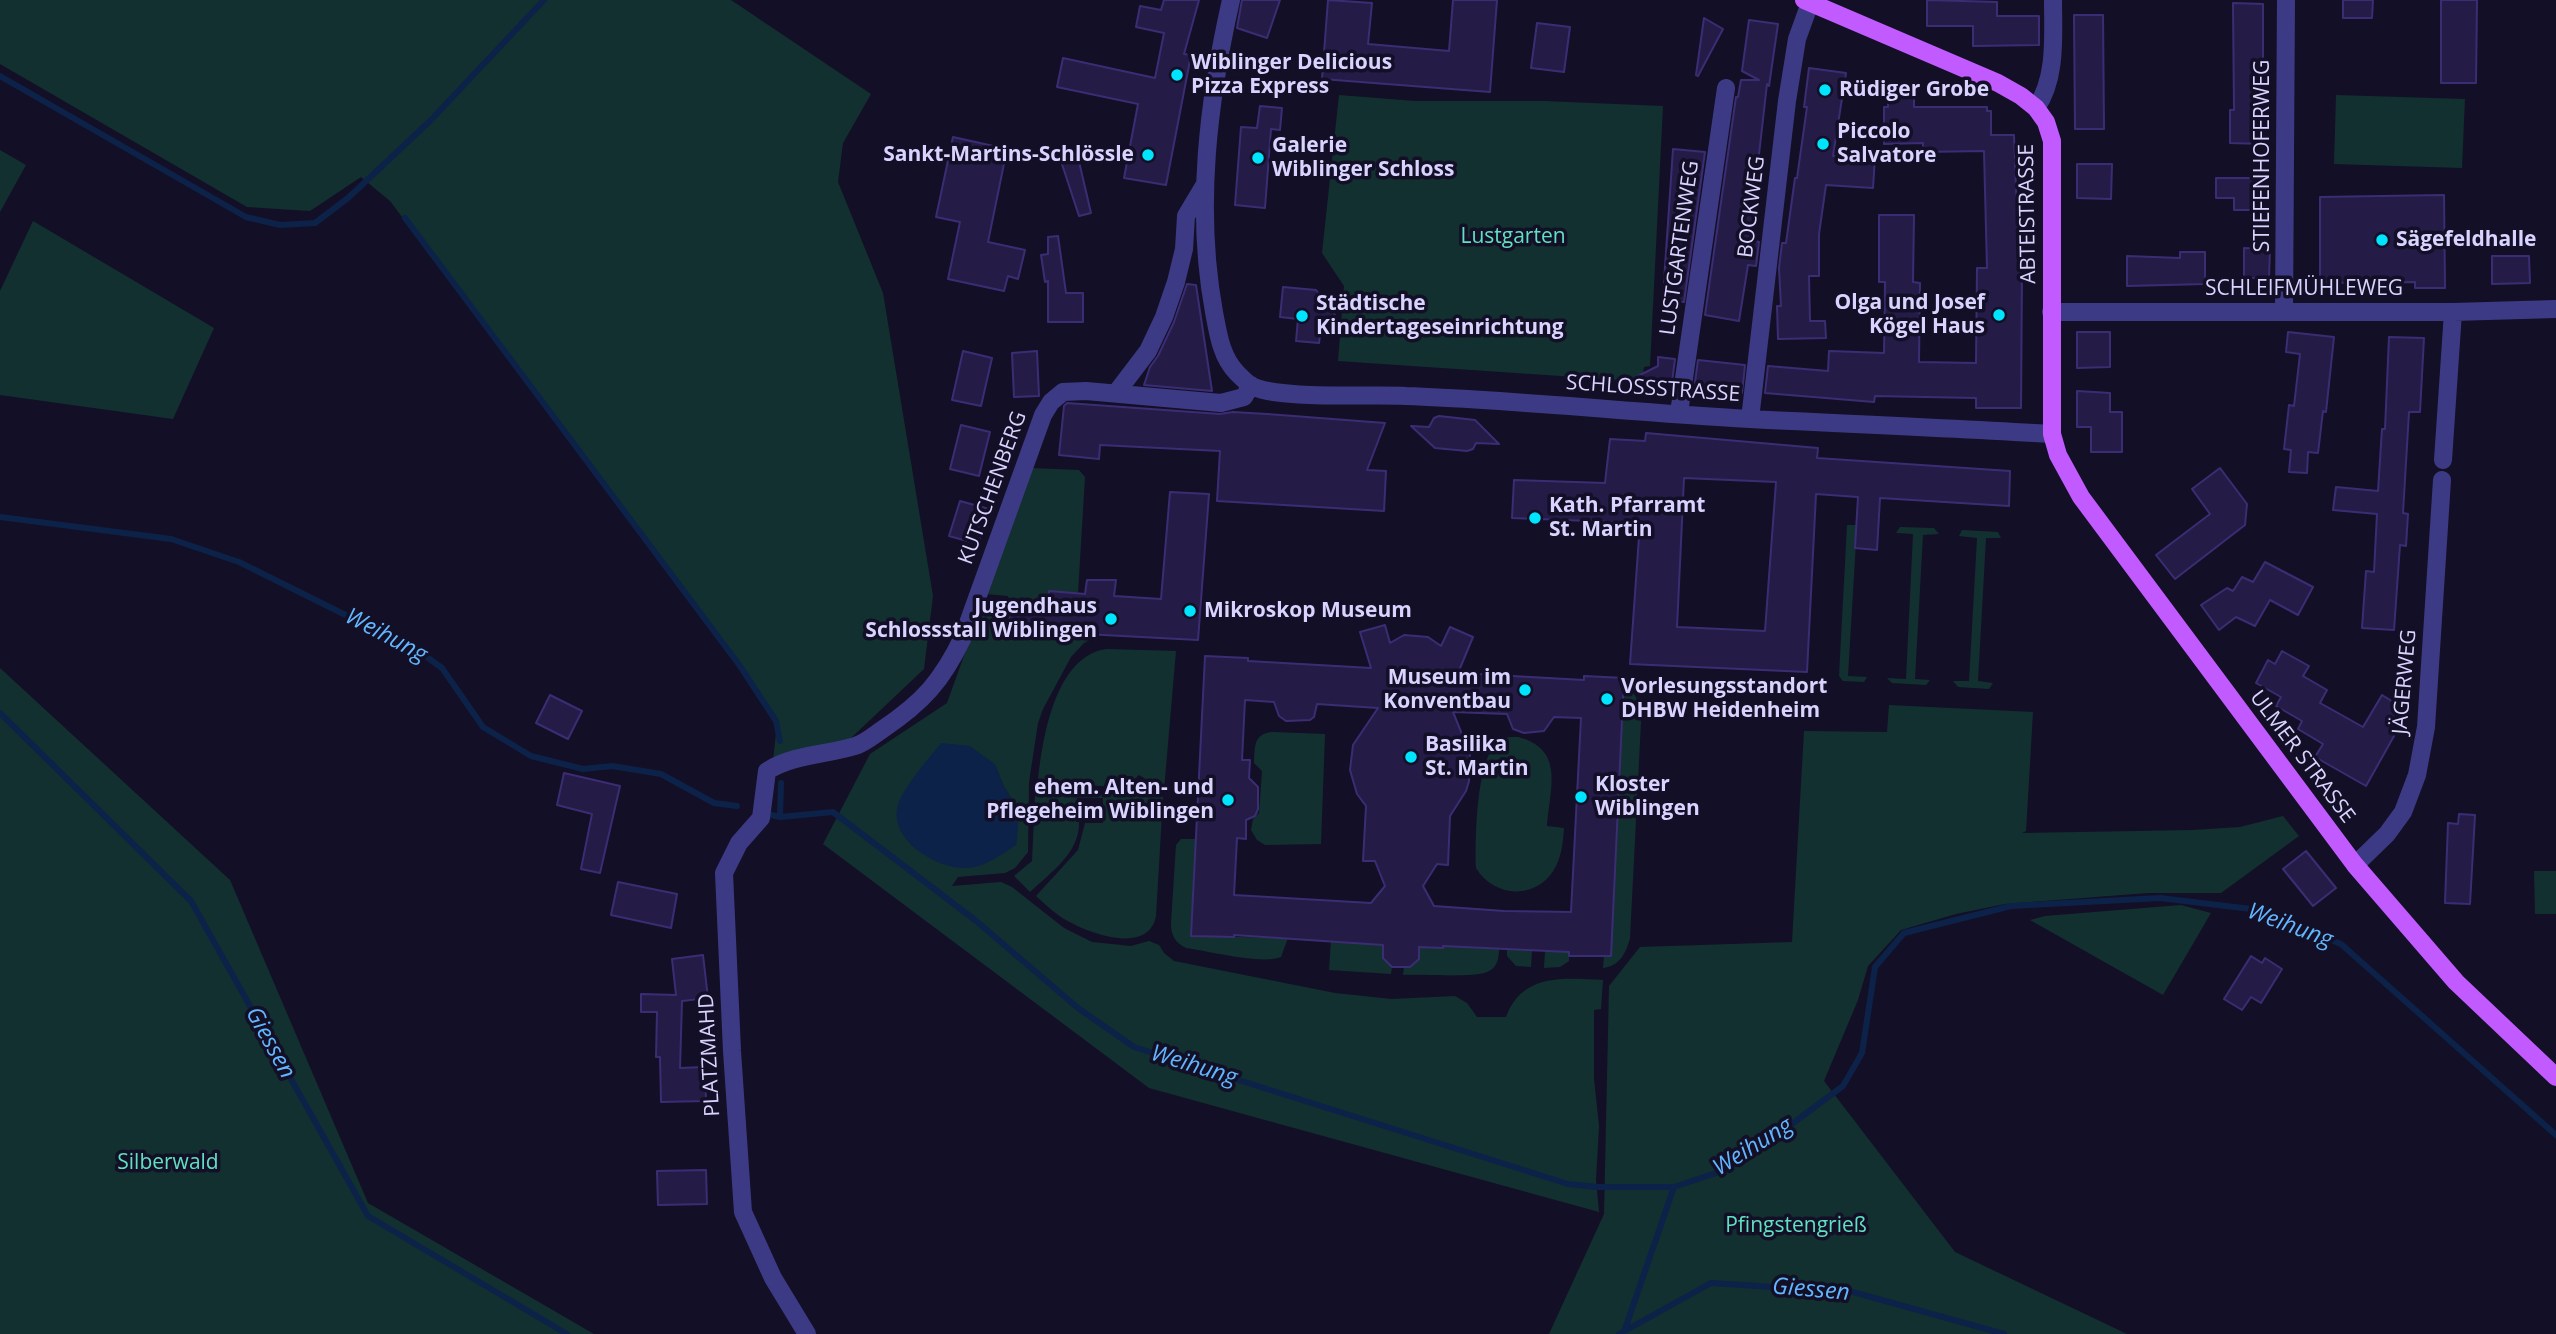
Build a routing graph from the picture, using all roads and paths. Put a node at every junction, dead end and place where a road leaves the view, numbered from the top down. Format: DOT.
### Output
graph roads {
  1 [pos="1231,0"];
  2 [pos="2053,0"];
  3 [pos="2286,0"];
  4 [pos="1807,1"];
  5 [pos="1726,89"];
  6 [pos="2036,108"];
  7 [pos="1204,186"];
  8 [pos="2556,309"];
  9 [pos="2051,312"];
  10 [pos="2284,312"];
  11 [pos="2453,312"];
  12 [pos="1251,385"];
  13 [pos="1116,394"];
  14 [pos="1679,413"];
  15 [pos="1750,419"];
  16 [pos="2052,434"];
  17 [pos="2443,460"];
  18 [pos="2442,480"];
  19 [pos="767,771"];
  20 [pos="2355,865"];
  21 [pos="2556,1077"];
  22 [pos="807,1334"];
  1 -- 7 [label="street"];
  2 -- 6 [label="street"];
  3 -- 10 [label="street, STIEFENHOFERWEG"];
  4 -- 6 [label="main road"];
  4 -- 15 [label="street, BOCKWEG"];
  5 -- 14 [label="street, LUSTGARTENWEG"];
  6 -- 9 [label="main road, ABTEISTRASSE"];
  7 -- 12 [label="street"];
  7 -- 13 [label="street"];
  8 -- 11 [label="street, SCHLEIFMÜHLEWEG"];
  9 -- 10 [label="street, SCHLEIFMÜHLEWEG"];
  9 -- 16 [label="main road, ABTEISTRASSE"];
  10 -- 11 [label="street, SCHLEIFMÜHLEWEG"];
  11 -- 17 [label="street"];
  12 -- 13 [label="street"];
  12 -- 14 [label="street, SCHLOSSSTRASSE"];
  13 -- 19 [label="street, KUTSCHENBERG"];
  14 -- 15 [label="street, SCHLOSSSTRASSE"];
  15 -- 16 [label="street, SCHLOSSSTRASSE"];
  16 -- 20 [label="main road, ULMER STRASSE"];
  18 -- 20 [label="street, JÄGERWEG"];
  19 -- 22 [label="street, PLATZMAHD"];
  20 -- 21 [label="main road, ULMER STRASSE"];
}
